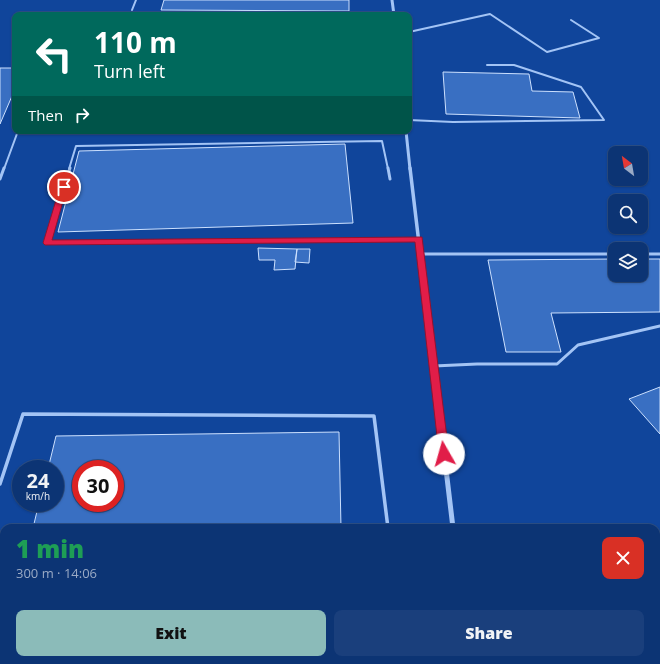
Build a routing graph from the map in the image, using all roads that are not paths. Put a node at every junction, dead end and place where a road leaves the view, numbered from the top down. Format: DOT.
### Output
graph roads {
  1 [pos="136,0"];
  2 [pos="392,0"];
  3 [pos="132,10"];
  4 [pos="394,12"];
  5 [pos="572,20"];
  6 [pos="412,31"];
  7 [pos="487,65"];
  8 [pos="412,120"];
  9 [pos="17,134"];
  10 [pos="406,134"];
  11 [pos="0,179"];
  12 [pos="390,179"];
  13 [pos="419,239"];
  14 [pos="420,254"];
  15 [pos="608,254"];
  16 [pos="648,254"];
  17 [pos="660,254"];
  18 [pos="660,326"];
  19 [pos="434,366"];
  20 [pos="0,484"];
  21 [pos="388,524"];
  22 [pos="453,524"];
  1 -- 3 [label="lane"];
  2 -- 4 [label="street"];
  5 -- 6 [label="lane"];
  7 -- 8 [label="lane"];
  9 -- 11 [label="lane"];
  10 -- 13 [label="street"];
  12 -- 13 [label="lane"];
  13 -- 14 [label="street"];
  14 -- 15 [label="lane"];
  14 -- 19 [label="street"];
  16 -- 17 [label="lane"];
  18 -- 19 [label="lane"];
  19 -- 22 [label="street"];
  20 -- 21 [label="lane"];
}
